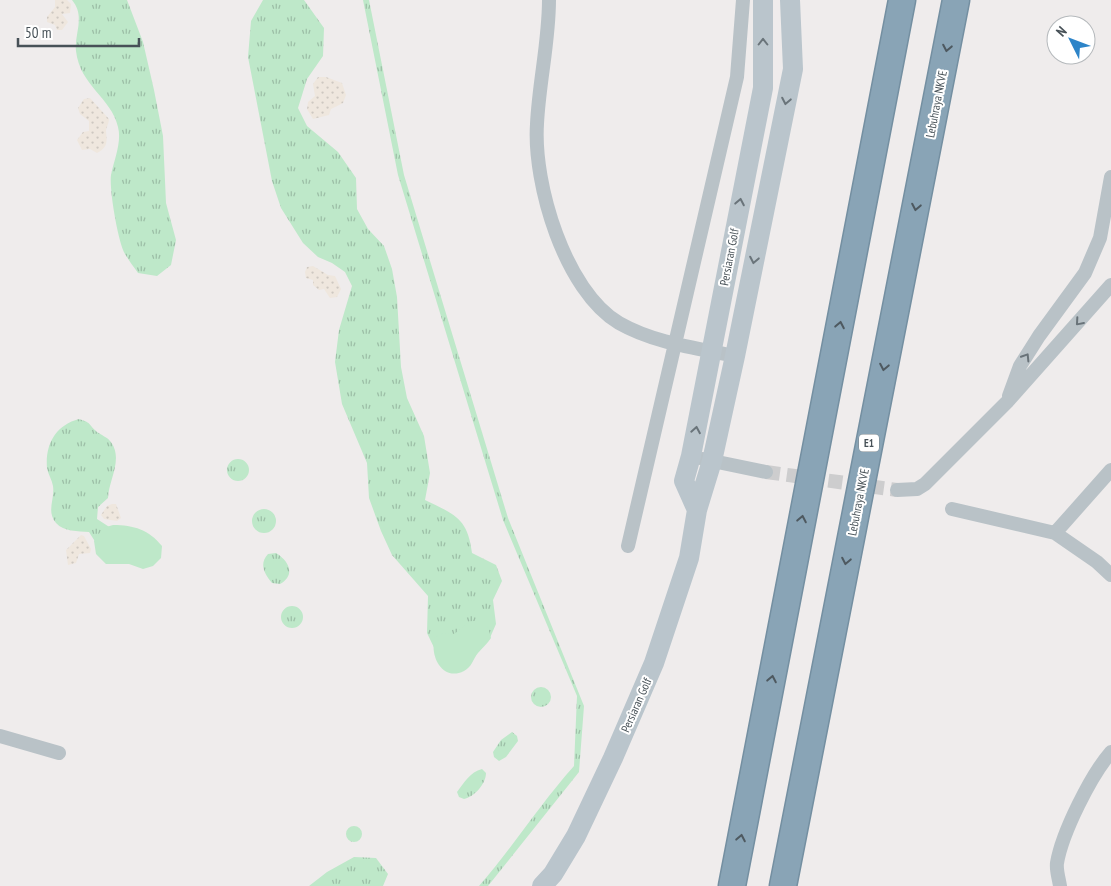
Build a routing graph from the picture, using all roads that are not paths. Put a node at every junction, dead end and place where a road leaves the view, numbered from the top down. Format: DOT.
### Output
graph roads {
  1 [pos="549,0"];
  2 [pos="742,0"];
  3 [pos="763,0"];
  4 [pos="790,0"];
  5 [pos="902,0"];
  6 [pos="956,0"];
  7 [pos="1111,177"];
  8 [pos="1109,202"];
  9 [pos="1111,285"];
  10 [pos="676,344"];
  11 [pos="710,351"];
  12 [pos="735,356"];
  13 [pos="1007,402"];
  14 [pos="691,456"];
  15 [pos="712,461"];
  16 [pos="1111,470"];
  17 [pos="766,472"];
  18 [pos="897,490"];
  19 [pos="952,509"];
  20 [pos="697,510"];
  21 [pos="1055,533"];
  22 [pos="628,546"];
  23 [pos="1111,575"];
  24 [pos="0,736"];
  25 [pos="1111,752"];
  26 [pos="60,753"];
  27 [pos="542,886"];
  28 [pos="732,886"];
  29 [pos="782,886"];
  30 [pos="1060,886"];
  1 -- 10 [label="street"];
  2 -- 10 [label="street"];
  11 -- 3 [label="street, Persiaran Golf, one-way"];
  4 -- 12 [label="street, Persiaran Golf, one-way"];
  28 -- 5 [label="highway, one-way"];
  6 -- 29 [label="highway, Lebuhraya NKVE / E1, one-way"];
  7 -- 8 [label="street"];
  13 -- 8 [label="street, one-way"];
  9 -- 13 [label="street, one-way"];
  10 -- 11 [label="street"];
  10 -- 22 [label="street"];
  11 -- 12 [label="street"];
  14 -- 11 [label="street, Persiaran Golf, one-way"];
  12 -- 15 [label="street, Persiaran Golf"];
  13 -- 18 [label="street"];
  14 -- 15 [label="street"];
  14 -- 20 [label="street, Persiaran Golf"];
  15 -- 17 [label="street"];
  15 -- 20 [label="street, Persiaran Golf"];
  16 -- 21 [label="street"];
  19 -- 21 [label="street"];
  20 -- 27 [label="street, Persiaran Golf"];
  21 -- 23 [label="street"];
  24 -- 26 [label="street"];
  25 -- 30 [label="street"];
}
